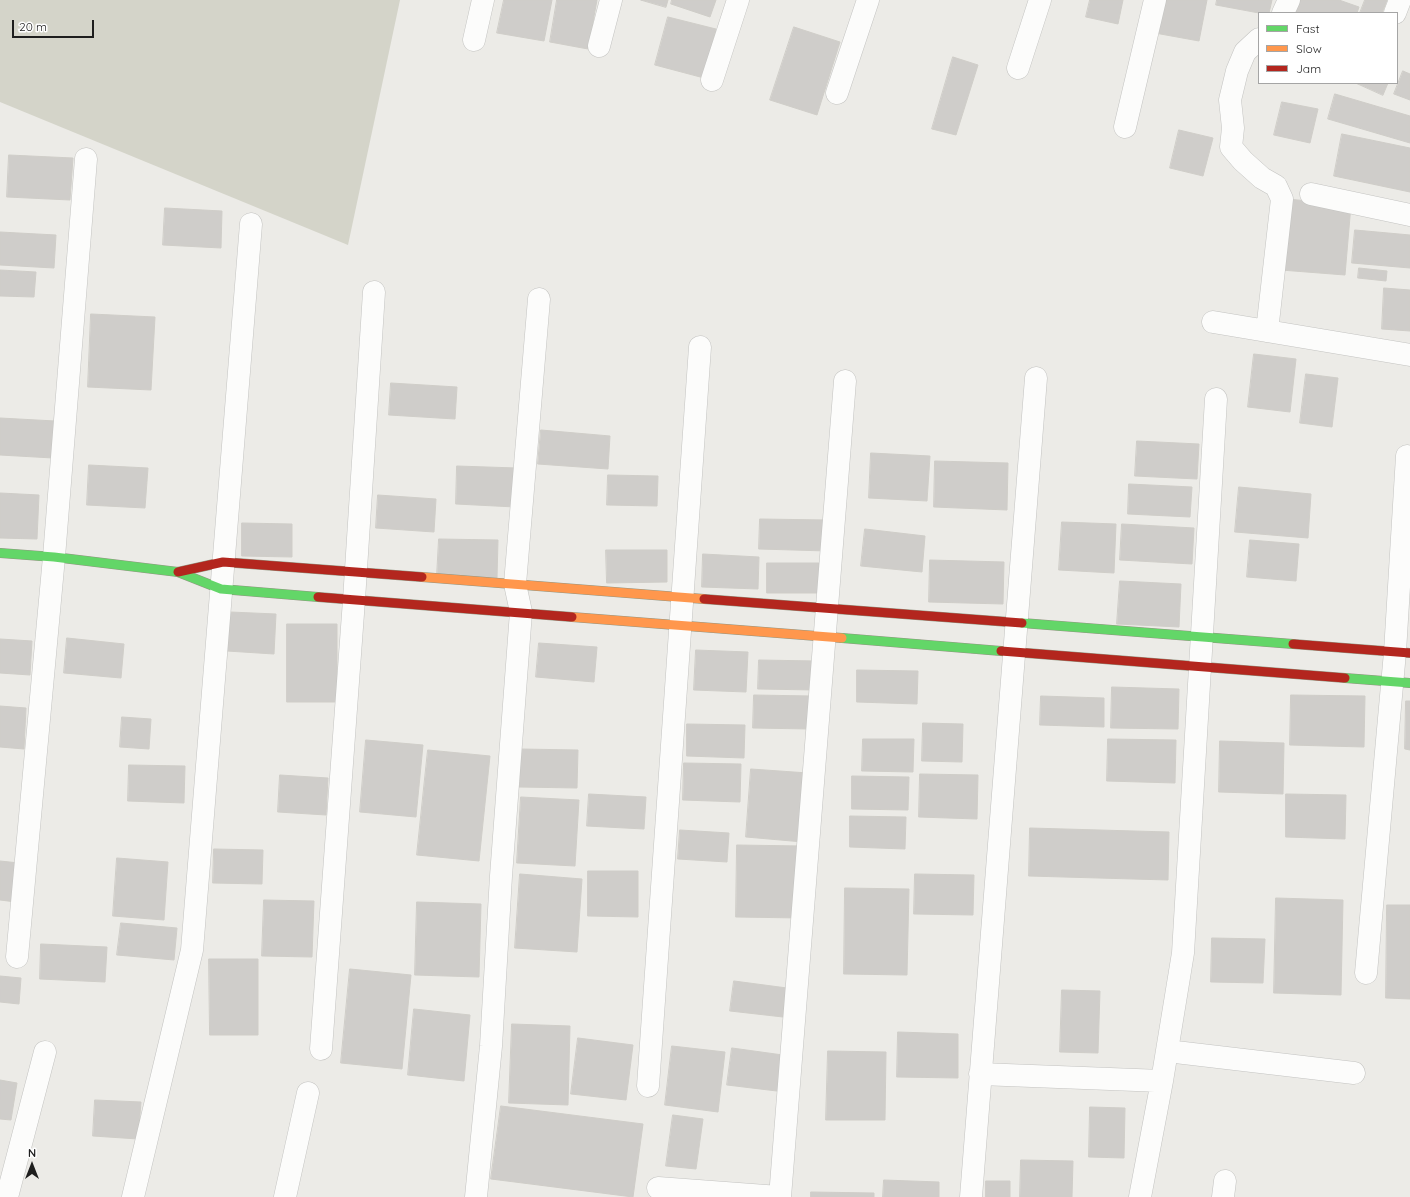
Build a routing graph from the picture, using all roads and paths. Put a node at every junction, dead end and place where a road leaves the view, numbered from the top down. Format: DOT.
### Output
graph roads {
  1 [pos="483,0"];
  2 [pos="612,0"];
  3 [pos="738,0"];
  4 [pos="868,0"];
  5 [pos="1040,0"];
  6 [pos="1155,0"];
  7 [pos="1289,0"];
  8 [pos="1400,0"];
  9 [pos="1284,12"];
  10 [pos="1395,12"];
  11 [pos="474,40"];
  12 [pos="1258,40"];
  13 [pos="599,46"];
  14 [pos="1018,68"];
  15 [pos="712,80"];
  16 [pos="837,93"];
  17 [pos="1125,127"];
  18 [pos="86,159"];
  19 [pos="1311,194"];
  20 [pos="1410,215"];
  21 [pos="250,224"];
  22 [pos="374,292"];
  23 [pos="539,299"];
  24 [pos="1213,322"];
  25 [pos="1267,331"];
  26 [pos="700,347"];
  27 [pos="1410,355"];
  28 [pos="1036,378"];
  29 [pos="845,381"];
  30 [pos="1216,399"];
  31 [pos="1407,456"];
  32 [pos="0,552"];
  33 [pos="54,557"];
  34 [pos="223,562"];
  35 [pos="178,572"];
  36 [pos="356,572"];
  37 [pos="515,584"];
  38 [pos="221,589"];
  39 [pos="682,597"];
  40 [pos="354,600"];
  41 [pos="828,608"];
  42 [pos="521,612"];
  43 [pos="1017,623"];
  44 [pos="680,626"];
  45 [pos="825,637"];
  46 [pos="1202,637"];
  47 [pos="1014,652"];
  48 [pos="1402,652"];
  49 [pos="1200,667"];
  50 [pos="1401,683"];
  51 [pos="17,957"];
  52 [pos="1366,973"];
  53 [pos="321,1049"];
  54 [pos="1167,1051"];
  55 [pos="45,1052"];
  56 [pos="1354,1073"];
  57 [pos="980,1074"];
  58 [pos="1162,1081"];
  59 [pos="648,1086"];
  60 [pos="308,1093"];
  61 [pos="658,1188"];
  62 [pos="7,1197"];
  63 [pos="133,1197"];
  64 [pos="285,1197"];
  65 [pos="476,1197"];
  66 [pos="780,1197"];
  67 [pos="971,1197"];
  68 [pos="1140,1197"];
  1 -- 11 [label="street"];
  2 -- 13 [label="street"];
  3 -- 15 [label="street"];
  4 -- 16 [label="street"];
  5 -- 14 [label="street"];
  6 -- 17 [label="street"];
  7 -- 9 [label="street"];
  8 -- 10 [label="street"];
  12 -- 25 [label="street"];
  18 -- 33 [label="street"];
  19 -- 20 [label="street"];
  21 -- 34 [label="street"];
  22 -- 36 [label="street"];
  23 -- 37 [label="street"];
  24 -- 25 [label="street"];
  25 -- 27 [label="street"];
  26 -- 39 [label="street"];
  28 -- 43 [label="street"];
  29 -- 41 [label="street"];
  30 -- 46 [label="street"];
  31 -- 48 [label="street"];
  32 -- 33 [label="street"];
  33 -- 35 [label="street"];
  33 -- 51 [label="street"];
  34 -- 35 [label="street"];
  34 -- 36 [label="street"];
  34 -- 38 [label="street"];
  35 -- 38 [label="street"];
  36 -- 37 [label="street"];
  36 -- 40 [label="street"];
  37 -- 39 [label="street"];
  37 -- 42 [label="street"];
  38 -- 40 [label="street"];
  38 -- 63 [label="street"];
  39 -- 41 [label="street"];
  39 -- 44 [label="street"];
  40 -- 42 [label="street"];
  40 -- 53 [label="street"];
  41 -- 43 [label="street"];
  41 -- 45 [label="street"];
  42 -- 44 [label="street"];
  42 -- 65 [label="street"];
  43 -- 46 [label="street"];
  43 -- 47 [label="street"];
  44 -- 45 [label="street"];
  44 -- 59 [label="street"];
  45 -- 47 [label="street"];
  45 -- 66 [label="street"];
  46 -- 48 [label="street"];
  46 -- 49 [label="street"];
  47 -- 49 [label="street"];
  47 -- 57 [label="street"];
  48 -- 50 [label="street"];
  49 -- 50 [label="street"];
  49 -- 54 [label="street"];
  50 -- 52 [label="street"];
  54 -- 56 [label="street"];
  54 -- 58 [label="street"];
  55 -- 62 [label="street"];
  57 -- 58 [label="street"];
  57 -- 67 [label="street"];
  58 -- 68 [label="street"];
  60 -- 64 [label="street"];
  61 -- 66 [label="street"];
}
